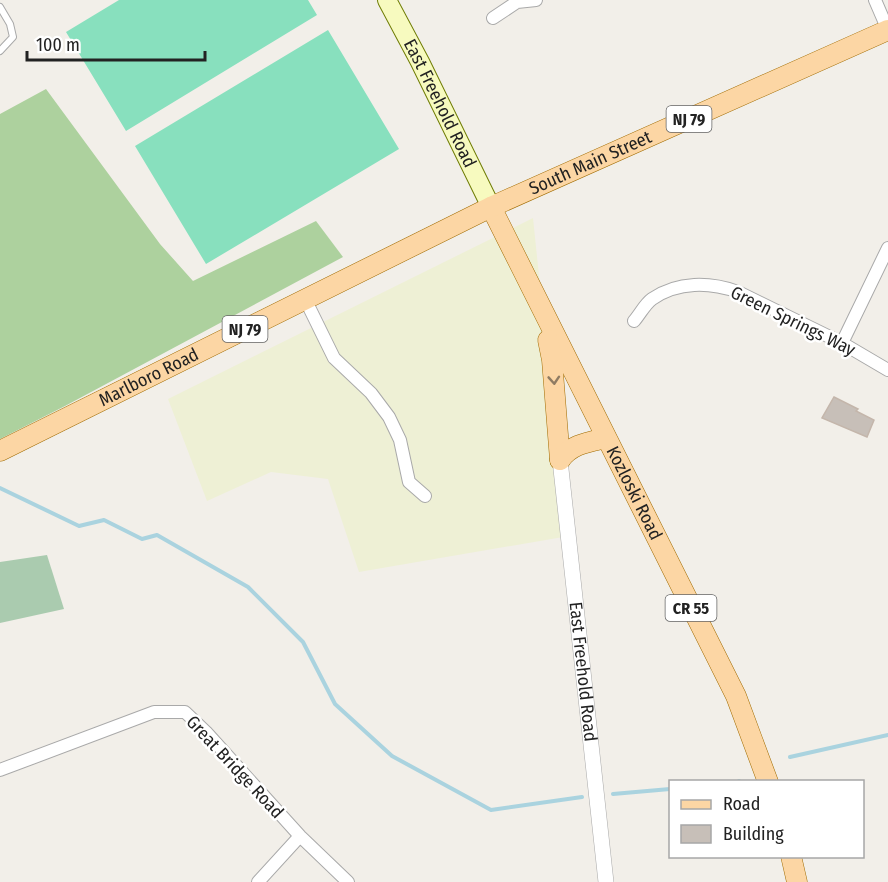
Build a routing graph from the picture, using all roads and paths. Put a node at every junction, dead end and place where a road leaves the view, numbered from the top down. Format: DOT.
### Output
graph roads {
  1 [pos="387,0"];
  2 [pos="536,0"];
  3 [pos="875,0"];
  4 [pos="0,7"];
  5 [pos="493,18"];
  6 [pos="888,30"];
  7 [pos="0,51"];
  8 [pos="491,207"];
  9 [pos="888,248"];
  10 [pos="305,299"];
  11 [pos="537,303"];
  12 [pos="634,321"];
  13 [pos="842,343"];
  14 [pos="888,370"];
  15 [pos="606,438"];
  16 [pos="0,452"];
  17 [pos="560,460"];
  18 [pos="425,496"];
  19 [pos="0,770"];
  20 [pos="767,780"];
  21 [pos="300,836"];
  22 [pos="790,858"];
  23 [pos="258,882"];
  24 [pos="348,882"];
  25 [pos="606,882"];
  26 [pos="796,882"];
  1 -- 8 [label="main road, East Freehold Road"];
  2 -- 5 [label="street"];
  3 -- 6 [label="street"];
  4 -- 7 [label="lane"];
  6 -- 8 [label="main road, South Main Street / NJ 79"];
  8 -- 10 [label="main road, Marlboro Road / NJ 79"];
  8 -- 11 [label="main road, Kozloski Road / CR 55"];
  9 -- 13 [label="street"];
  10 -- 16 [label="main road, Marlboro Road / NJ 79"];
  10 -- 18 [label="street"];
  11 -- 15 [label="main road, Kozloski Road / CR 55"];
  11 -- 17 [label="main road, one-way"];
  12 -- 13 [label="street, Green Springs Way"];
  13 -- 14 [label="street, Green Springs Way"];
  15 -- 17 [label="main road"];
  15 -- 20 [label="main road, Kozloski Road / CR 55"];
  17 -- 25 [label="street, East Freehold Road"];
  19 -- 21 [label="street, Great Bridge Road"];
  21 -- 23 [label="street"];
  21 -- 24 [label="street, Great Bridge Road"];
  22 -- 26 [label="main road"];
}
